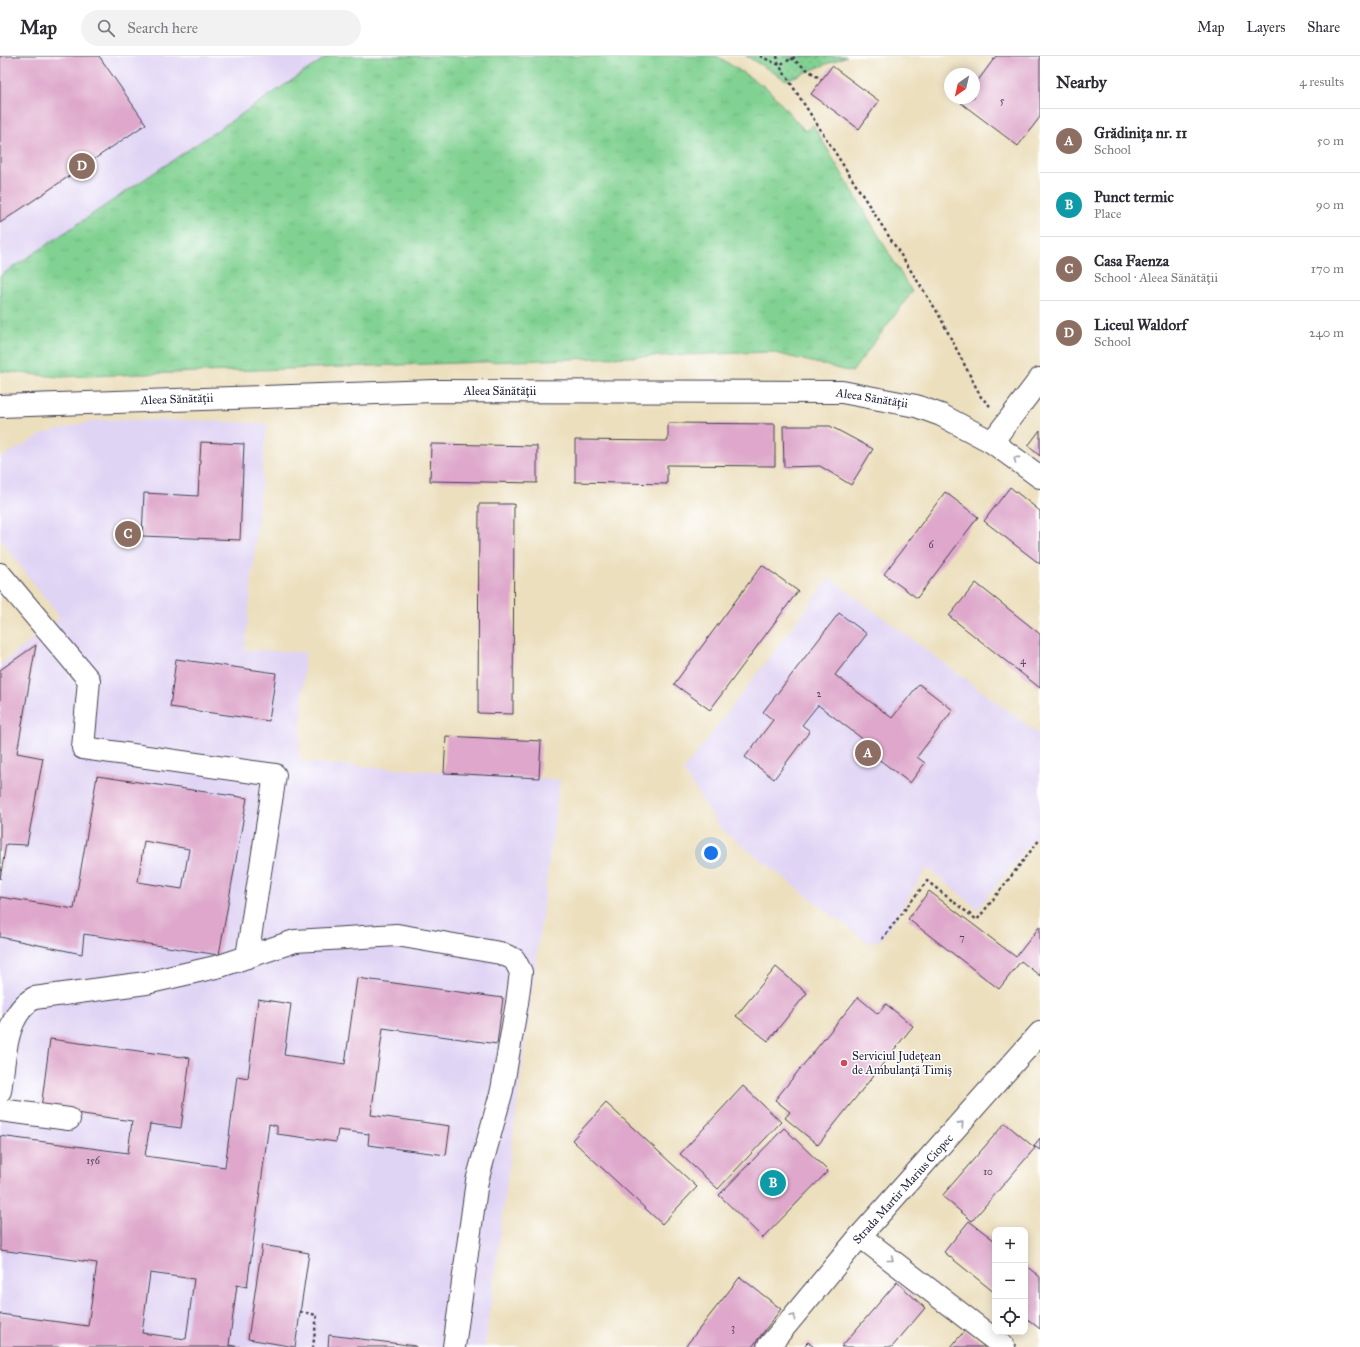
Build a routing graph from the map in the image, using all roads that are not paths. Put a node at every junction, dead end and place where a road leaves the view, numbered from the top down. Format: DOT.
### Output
graph roads {
  1 [pos="1040,380"];
  2 [pos="0,406"];
  3 [pos="992,442"];
  4 [pos="1040,477"];
  5 [pos="0,574"];
  6 [pos="247,957"];
  7 [pos="1036,1047"];
  8 [pos="0,1091"];
  9 [pos="0,1110"];
  10 [pos="69,1119"];
  11 [pos="860,1236"];
  12 [pos="454,1347"];
  13 [pos="768,1347"];
  14 [pos="1004,1347"];
  1 -- 3 [label="street"];
  2 -- 3 [label="street, Aleea Sănătății"];
  4 -- 3 [label="street, Aleea Sănătății, one-way"];
  5 -- 6 [label="street"];
  6 -- 8 [label="street"];
  6 -- 12 [label="street"];
  11 -- 7 [label="street, Strada Martir Marius Ciopec, one-way"];
  9 -- 10 [label="street"];
  13 -- 11 [label="street, Strada Martir Marius Ciopec, one-way"];
  11 -- 14 [label="street, one-way"];
}
